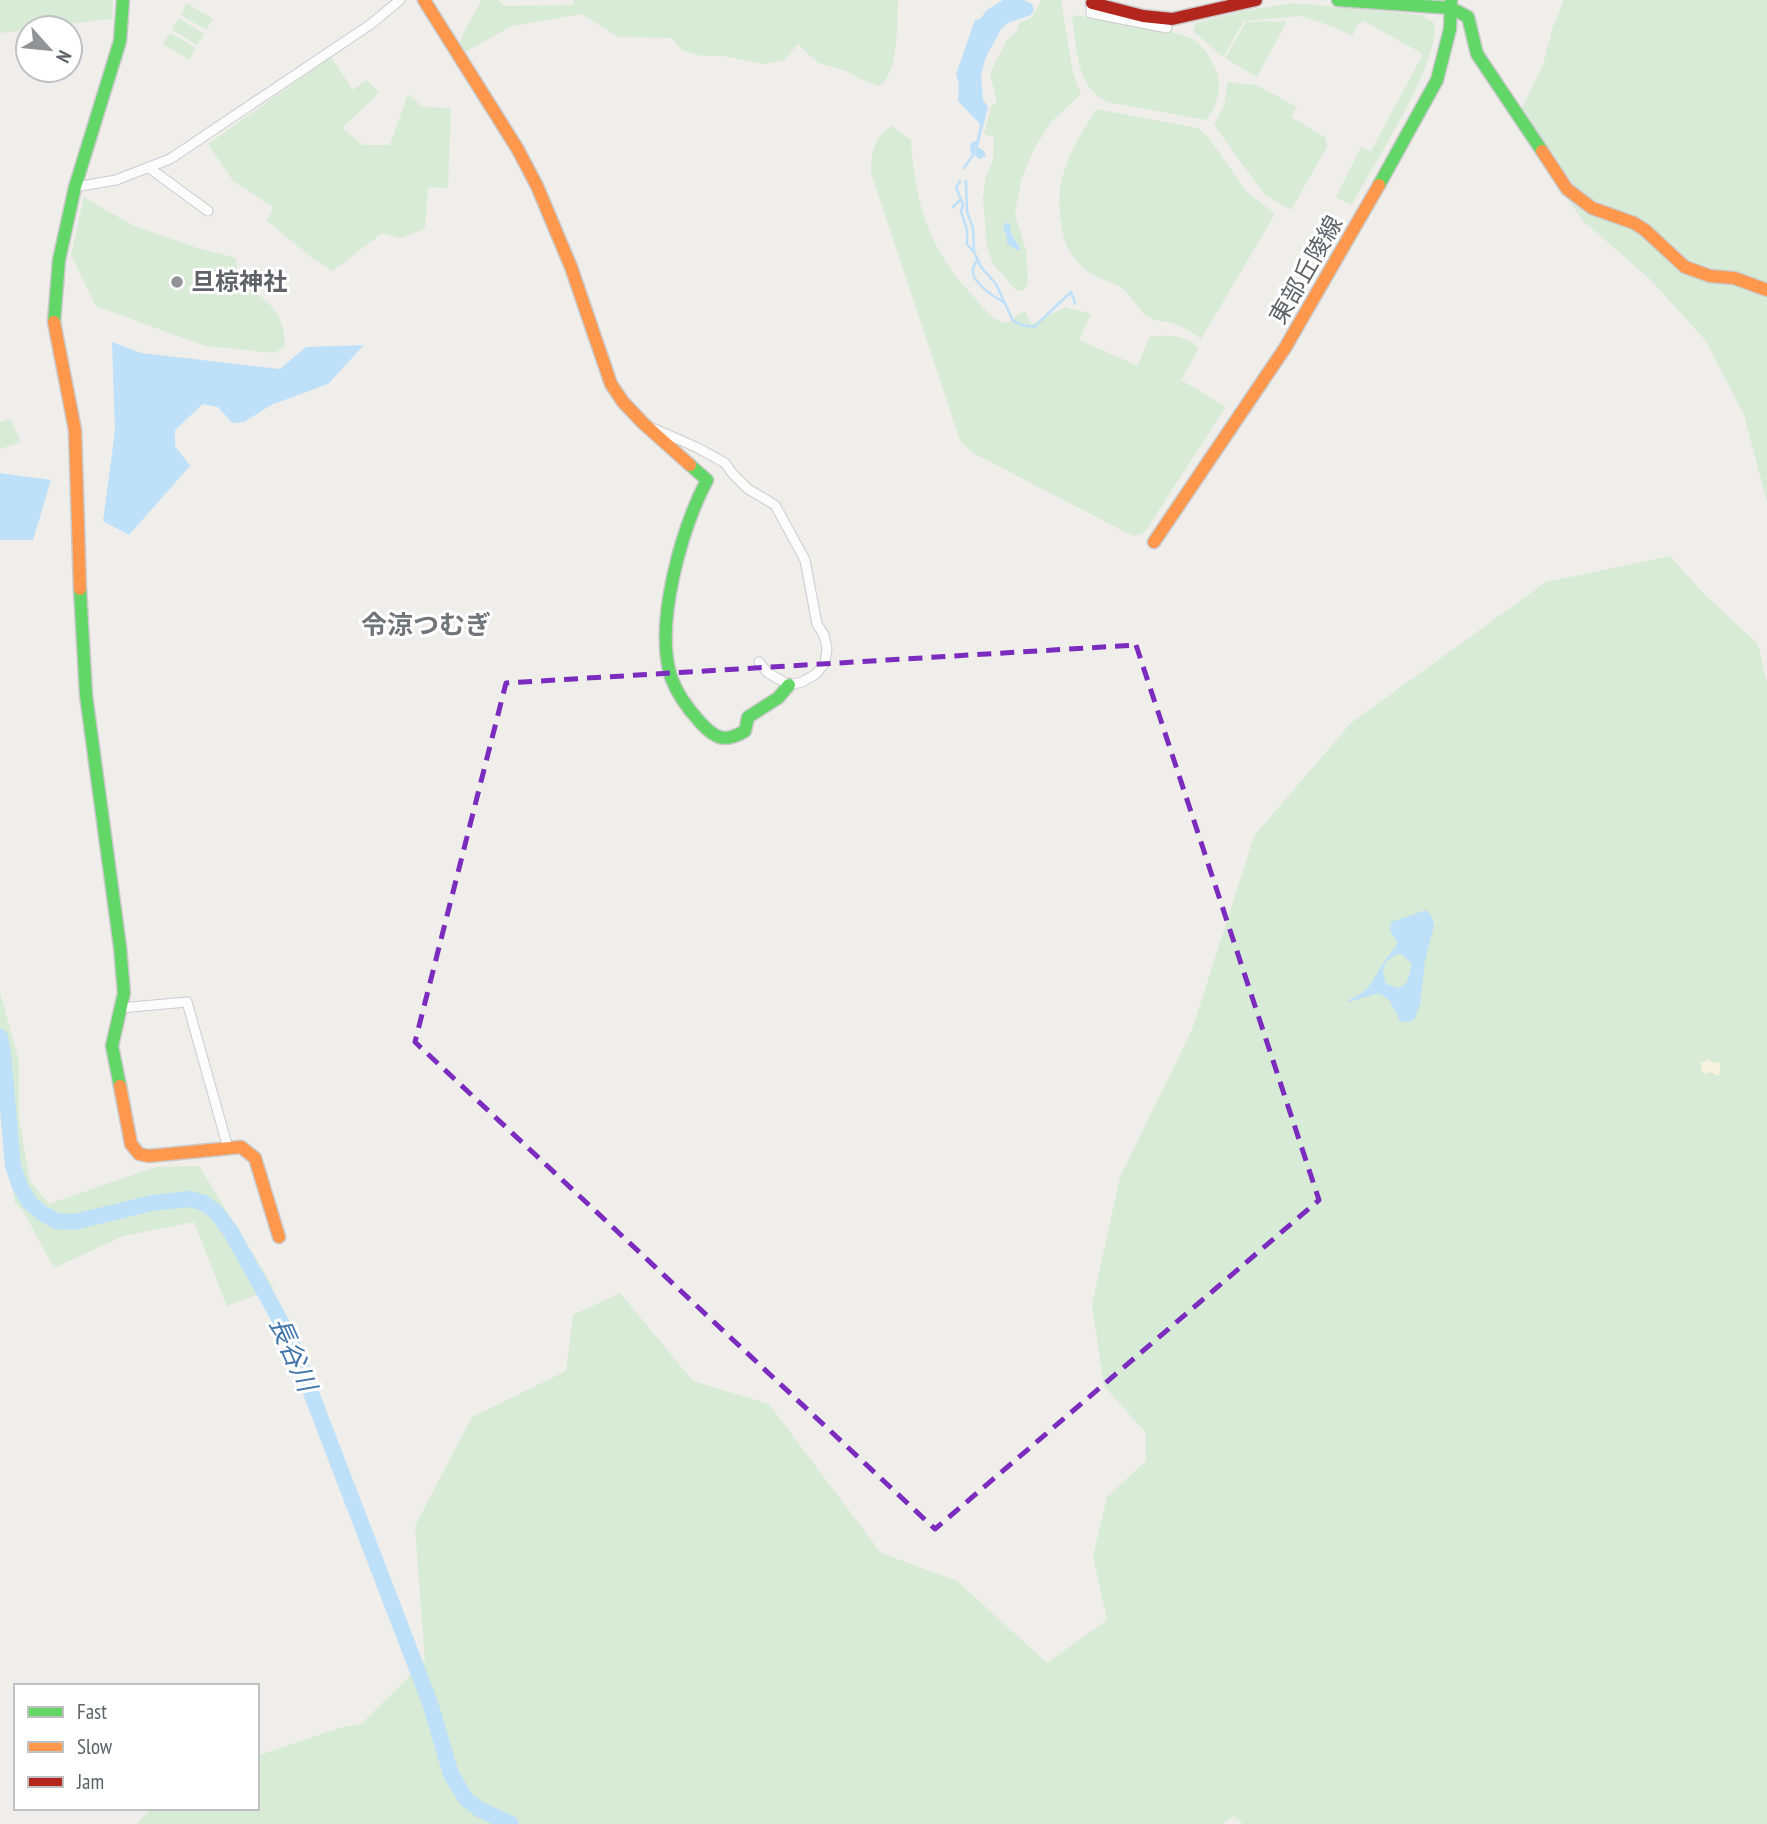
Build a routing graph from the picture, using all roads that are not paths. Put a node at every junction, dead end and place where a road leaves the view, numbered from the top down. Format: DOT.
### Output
graph roads {
  1 [pos="123,0"];
  2 [pos="400,0"];
  3 [pos="424,0"];
  4 [pos="1255,0"];
  5 [pos="1338,0"];
  6 [pos="1091,1"];
  7 [pos="1451,4"];
  8 [pos="1167,28"];
  9 [pos="148,167"];
  10 [pos="75,187"];
  11 [pos="208,211"];
  12 [pos="1767,290"];
  13 [pos="644,424"];
  14 [pos="1154,542"];
  15 [pos="759,662"];
  16 [pos="789,685"];
  17 [pos="120,1008"];
  18 [pos="228,1149"];
  19 [pos="279,1237"];
  1 -- 10 [label="street"];
  2 -- 9 [label="street"];
  3 -- 13 [label="street"];
  4 -- 6 [label="street"];
  5 -- 7 [label="street"];
  6 -- 8 [label="street"];
  7 -- 12 [label="street"];
  7 -- 14 [label="street, 東部丘陵線"];
  9 -- 10 [label="street"];
  9 -- 11 [label="street"];
  10 -- 17 [label="street"];
  13 -- 16 [label="street"];
  13 -- 16 [label="street"];
  15 -- 16 [label="street"];
  17 -- 18 [label="street"];
  17 -- 18 [label="street"];
  18 -- 19 [label="street"];
}
